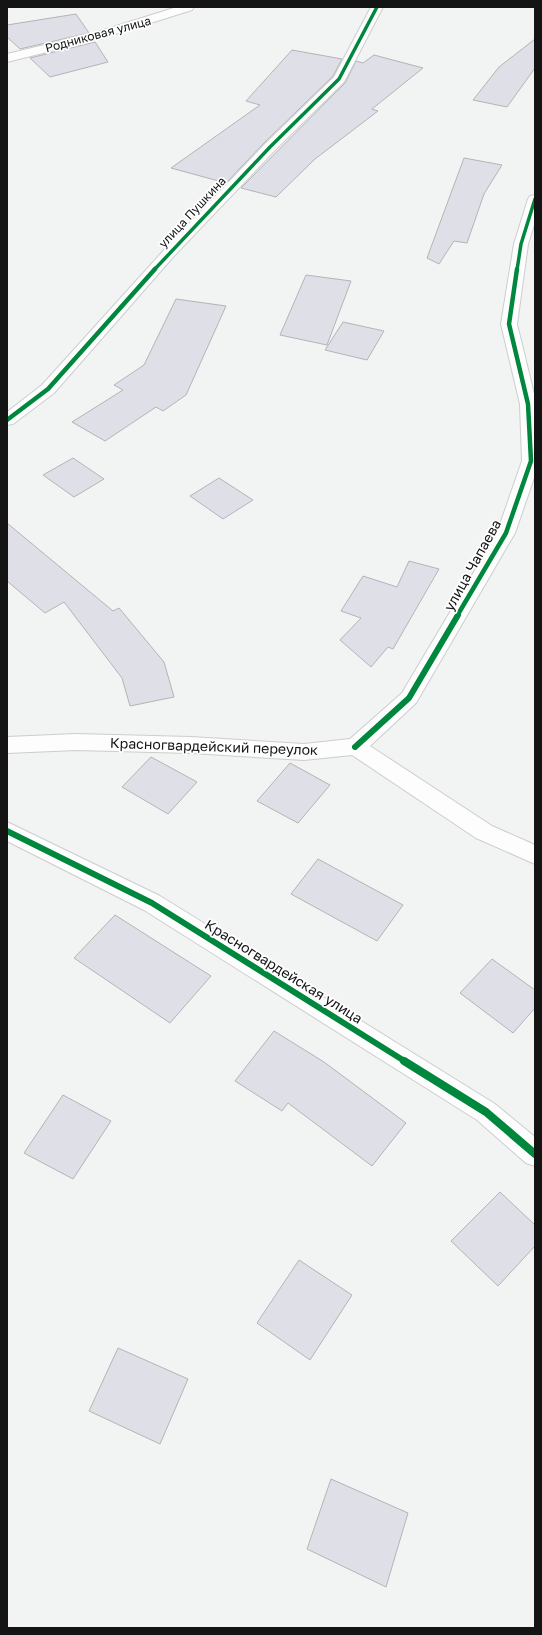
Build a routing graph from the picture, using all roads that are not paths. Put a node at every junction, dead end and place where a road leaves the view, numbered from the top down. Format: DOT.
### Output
graph roads {
  1 [pos="188,7"];
  2 [pos="377,7"];
  3 [pos="7,58"];
  4 [pos="535,199"];
  5 [pos="7,420"];
  6 [pos="7,745"];
  7 [pos="355,747"];
  8 [pos="7,831"];
  9 [pos="535,855"];
  10 [pos="535,1154"];
  1 -- 3 [label="street, Родниковая улица"];
  2 -- 5 [label="street, улица Пушкина"];
  4 -- 7 [label="street, улица Чапаева"];
  6 -- 7 [label="street, Красногвардейский переулок"];
  7 -- 9 [label="street"];
  8 -- 10 [label="street, Красногвардейская улица"];
}
